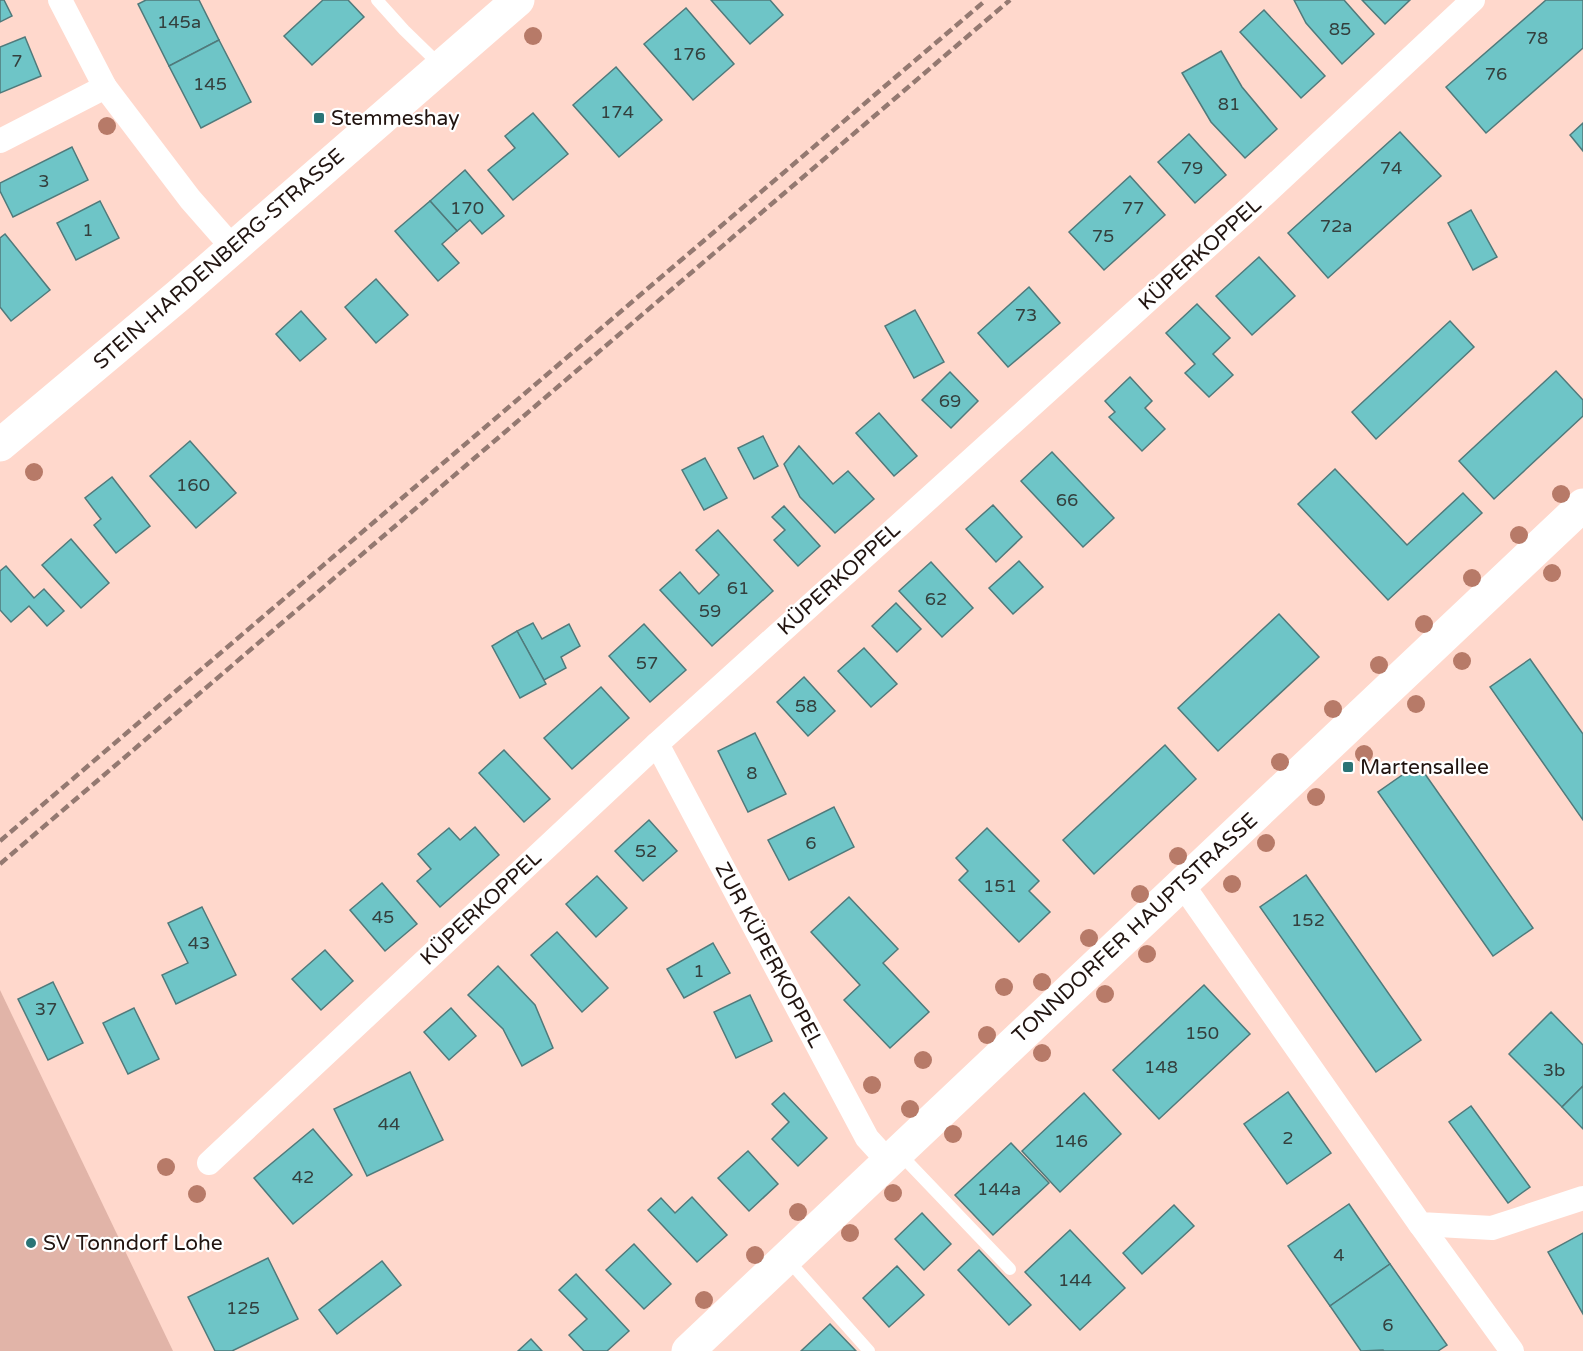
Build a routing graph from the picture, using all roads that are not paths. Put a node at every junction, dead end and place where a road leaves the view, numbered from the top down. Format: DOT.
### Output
graph roads {
  1 [pos="60,0"];
  2 [pos="377,0"];
  3 [pos="518,0"];
  4 [pos="1473,0"];
  5 [pos="441,67"];
  6 [pos="105,87"];
  7 [pos="0,141"];
  8 [pos="233,248"];
  9 [pos="0,445"];
  10 [pos="1583,505"];
  11 [pos="657,744"];
  12 [pos="1182,884"];
  13 [pos="893,1157"];
  14 [pos="209,1163"];
  15 [pos="1583,1198"];
  16 [pos="1420,1224"];
  17 [pos="786,1258"];
  18 [pos="1010,1269"];
  19 [pos="688,1351"];
  20 [pos="869,1351"];
  21 [pos="1512,1351"];
  1 -- 6 [label="street"];
  2 -- 5 [label="lane"];
  3 -- 5 [label="main road, STEIN-HARDENBERG-STRASSE"];
  4 -- 11 [label="street, KÜPERKOPPEL"];
  5 -- 8 [label="main road, STEIN-HARDENBERG-STRASSE"];
  6 -- 7 [label="street"];
  6 -- 8 [label="street"];
  8 -- 9 [label="main road, STEIN-HARDENBERG-STRASSE"];
  10 -- 12 [label="main road, TONNDORFER HAUPTSTRASSE"];
  11 -- 13 [label="street, ZUR KÜPERKOPPEL"];
  11 -- 14 [label="street, KÜPERKOPPEL"];
  12 -- 13 [label="main road, TONNDORFER HAUPTSTRASSE"];
  12 -- 16 [label="street"];
  13 -- 17 [label="main road, TONNDORFER HAUPTSTRASSE"];
  13 -- 18 [label="lane"];
  15 -- 16 [label="street"];
  16 -- 21 [label="street"];
  17 -- 19 [label="main road, TONNDORFER HAUPTSTRASSE"];
  17 -- 20 [label="lane"];
}
